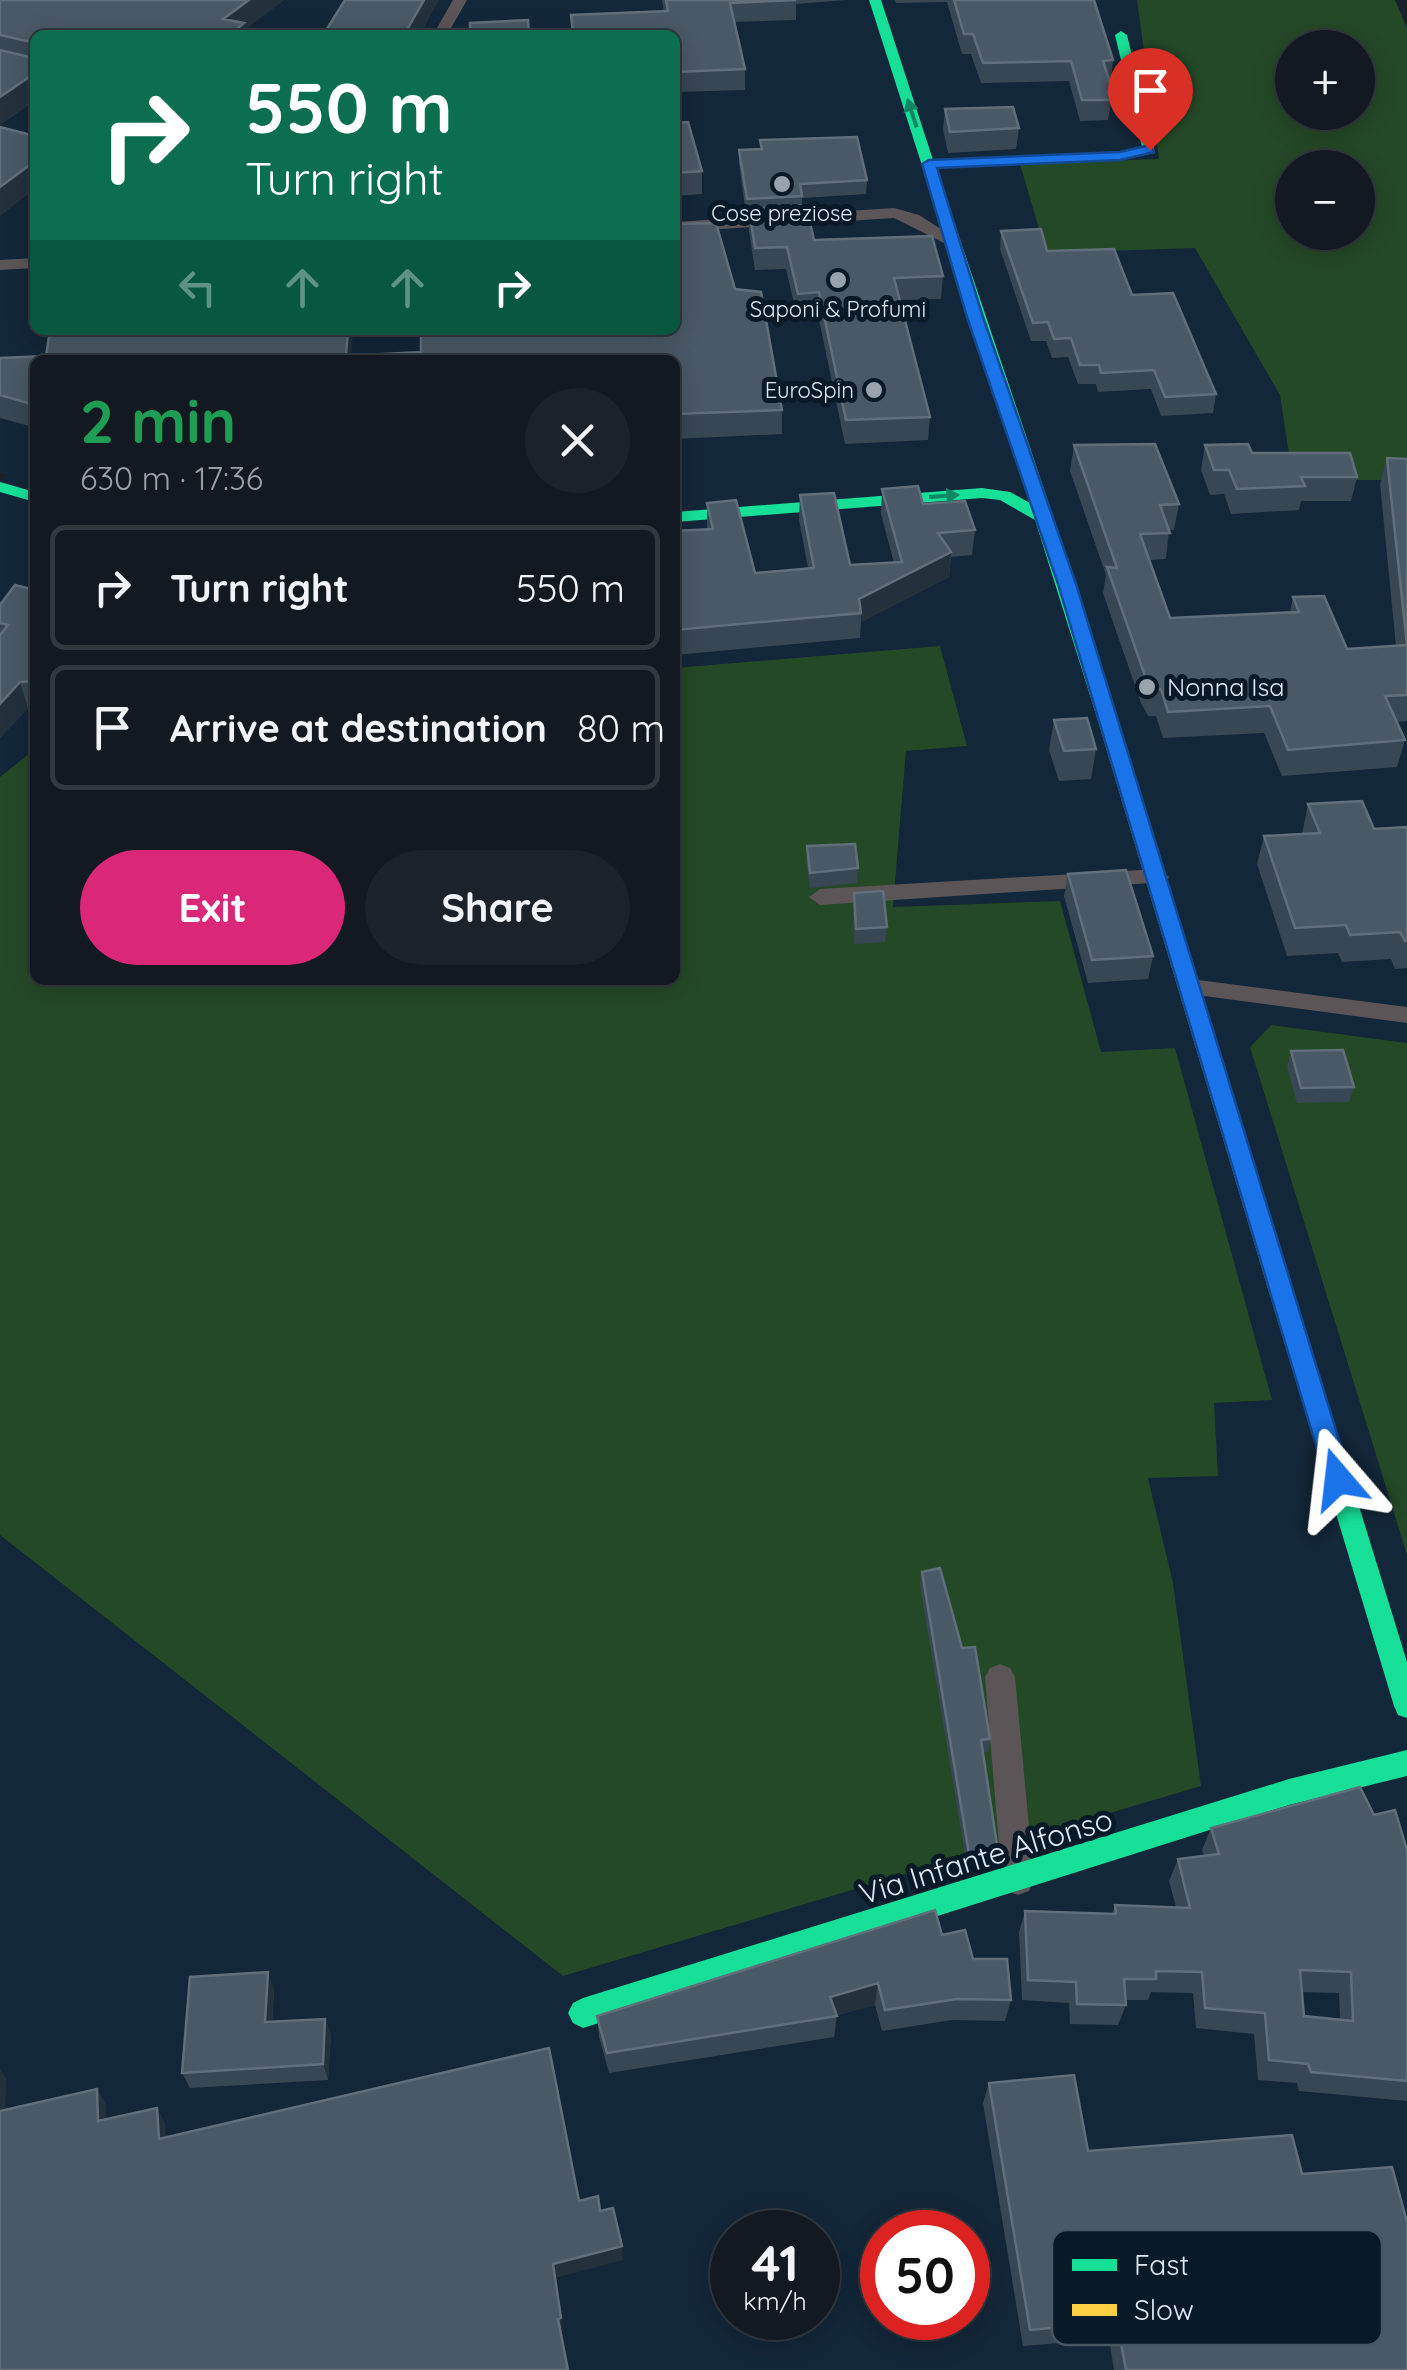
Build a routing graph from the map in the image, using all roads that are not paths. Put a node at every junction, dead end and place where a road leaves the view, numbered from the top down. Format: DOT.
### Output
graph roads {
  1 [pos="460,0"];
  2 [pos="875,0"];
  3 [pos="443,30"];
  4 [pos="1121,35"];
  5 [pos="929,164"];
  6 [pos="680,227"];
  7 [pos="950,240"];
  8 [pos="30,263"];
  9 [pos="0,265"];
  10 [pos="1025,455"];
  11 [pos="0,487"];
  12 [pos="982,493"];
  13 [pos="30,496"];
  14 [pos="680,516"];
  15 [pos="1046,519"];
  16 [pos="1158,876"];
  17 [pos="820,897"];
  18 [pos="1190,987"];
  19 [pos="1407,1015"];
  20 [pos="1000,1677"];
  21 [pos="1407,1706"];
  22 [pos="1407,1763"];
  23 [pos="1018,1880"];
  24 [pos="583,2013"];
  1 -- 3 [label="street"];
  5 -- 2 [label="main road, one-way"];
  4 -- 5 [label="main road"];
  5 -- 7 [label="main road"];
  6 -- 7 [label="street"];
  7 -- 10 [label="main road"];
  8 -- 9 [label="street"];
  10 -- 12 [label="main road"];
  10 -- 15 [label="main road"];
  11 -- 13 [label="main road"];
  14 -- 12 [label="main road, one-way"];
  12 -- 15 [label="main road"];
  15 -- 16 [label="main road"];
  16 -- 17 [label="street"];
  16 -- 18 [label="main road"];
  18 -- 19 [label="street"];
  18 -- 21 [label="main road"];
  20 -- 23 [label="street"];
  22 -- 23 [label="main road, Via Infante Alfonso"];
  23 -- 24 [label="main road, Via Infante Alfonso"];
}
